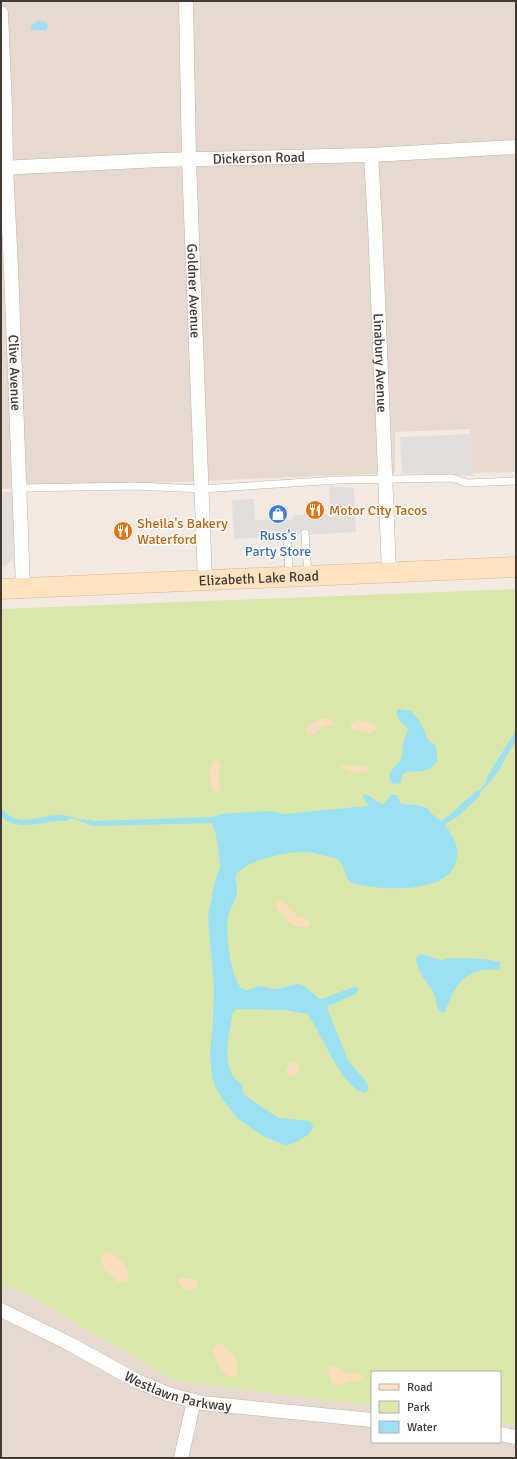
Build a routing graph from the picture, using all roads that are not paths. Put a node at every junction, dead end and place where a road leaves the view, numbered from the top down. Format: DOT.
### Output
graph roads {
  1 [pos="186,1"];
  2 [pos="1,13"];
  3 [pos="516,147"];
  4 [pos="370,155"];
  5 [pos="189,160"];
  6 [pos="3,168"];
  7 [pos="385,480"];
  8 [pos="515,481"];
  9 [pos="20,488"];
  10 [pos="202,489"];
  11 [pos="305,533"];
  12 [pos="287,534"];
  13 [pos="516,567"];
  14 [pos="389,572"];
  15 [pos="299,576"];
  16 [pos="205,581"];
  17 [pos="23,588"];
  18 [pos="1,589"];
  19 [pos="1,1310"];
  20 [pos="194,1401"];
  21 [pos="371,1420"];
  22 [pos="501,1434"];
  23 [pos="516,1437"];
  24 [pos="181,1458"];
  1 -- 5 [label="street, Goldner Avenue"];
  2 -- 6 [label="street, Clive Avenue"];
  3 -- 4 [label="street, Dickerson Road"];
  4 -- 5 [label="street, Dickerson Road"];
  4 -- 7 [label="street, Linabury Avenue"];
  5 -- 6 [label="street, Dickerson Road"];
  5 -- 10 [label="street, Goldner Avenue"];
  6 -- 9 [label="street, Clive Avenue"];
  7 -- 8 [label="lane"];
  7 -- 10 [label="lane"];
  7 -- 14 [label="street, Linabury Avenue"];
  9 -- 10 [label="lane"];
  9 -- 17 [label="street, Clive Avenue"];
  10 -- 16 [label="street, Goldner Avenue"];
  11 -- 15 [label="lane"];
  12 -- 15 [label="lane"];
  13 -- 14 [label="main road, Elizabeth Lake Road"];
  14 -- 15 [label="main road, Elizabeth Lake Road"];
  15 -- 16 [label="main road, Elizabeth Lake Road"];
  16 -- 17 [label="main road, Elizabeth Lake Road"];
  17 -- 18 [label="main road, Elizabeth Lake Road"];
  19 -- 20 [label="street, Westlawn Parkway"];
  20 -- 21 [label="street, Westlawn Parkway"];
  20 -- 24 [label="street"];
  22 -- 23 [label="street"];
}
